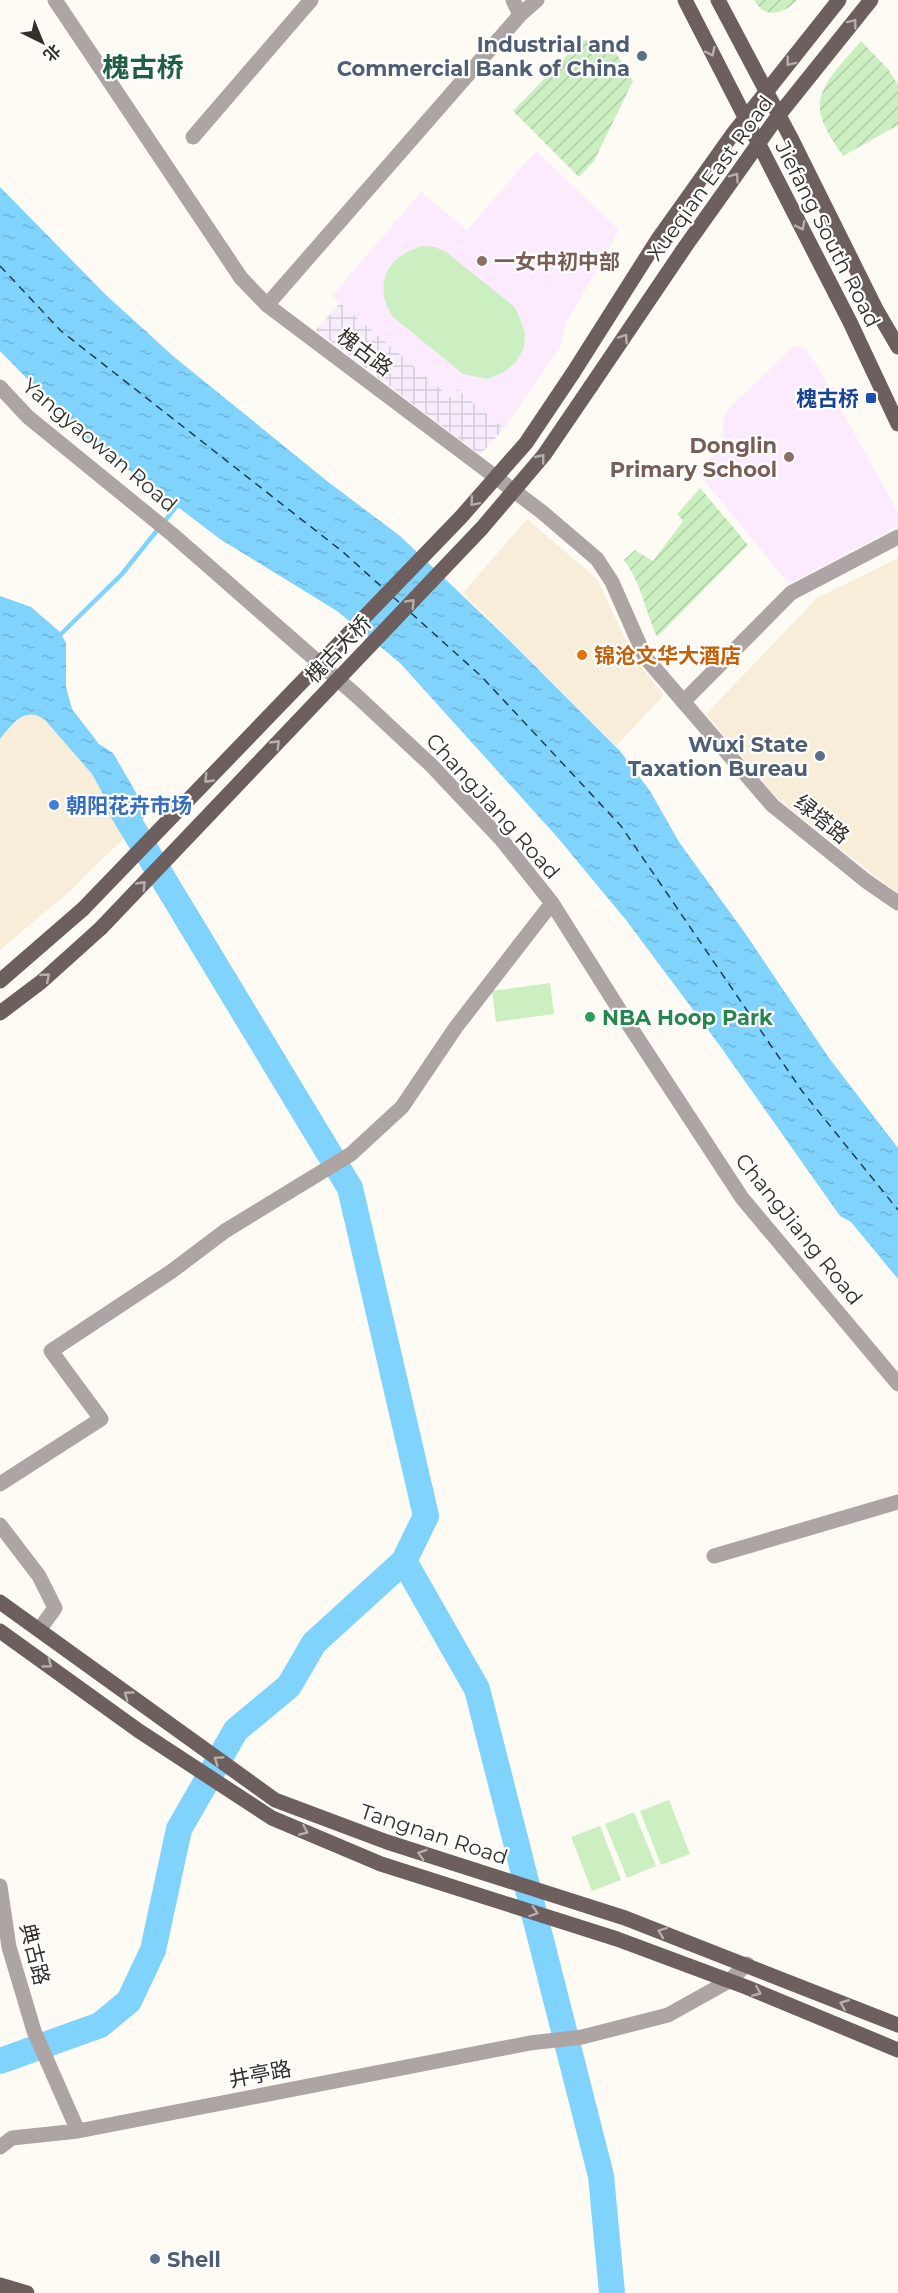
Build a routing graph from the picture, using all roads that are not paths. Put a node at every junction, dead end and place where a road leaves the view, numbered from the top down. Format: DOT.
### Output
graph roads {
  1 [pos="55,0"];
  2 [pos="311,0"];
  3 [pos="513,0"];
  4 [pos="537,0"];
  5 [pos="685,0"];
  6 [pos="718,0"];
  7 [pos="839,0"];
  8 [pos="871,0"];
  9 [pos="520,15"];
  10 [pos="767,92"];
  11 [pos="778,116"];
  12 [pos="746,118"];
  13 [pos="193,136"];
  14 [pos="759,143"];
  15 [pos="267,305"];
  16 [pos="898,347"];
  17 [pos="573,373"];
  18 [pos="591,386"];
  19 [pos="0,387"];
  20 [pos="898,424"];
  21 [pos="173,535"];
  22 [pos="898,537"];
  23 [pos="683,702"];
  24 [pos="552,903"];
  25 [pos="898,903"];
  26 [pos="0,981"];
  27 [pos="0,1013"];
  28 [pos="898,1384"];
  29 [pos="0,1484"];
  30 [pos="898,1502"];
  31 [pos="0,1525"];
  32 [pos="714,1556"];
  33 [pos="0,1602"];
  34 [pos="39,1630"];
  35 [pos="0,1631"];
  36 [pos="0,1886"];
  37 [pos="747,1965"];
  38 [pos="729,1981"];
  39 [pos="898,2025"];
  40 [pos="898,2050"];
  41 [pos="78,2131"];
  42 [pos="0,2147"];
  43 [pos="0,2285"];
  44 [pos="27,2293"];
  1 -- 15 [label="street, 槐古路"];
  2 -- 13 [label="street"];
  3 -- 9 [label="street"];
  4 -- 9 [label="street"];
  5 -- 12 [label="main road, Jiefang South Road, one-way"];
  6 -- 10 [label="main road, Jiefang South Road"];
  7 -- 10 [label="main road, Xueqian East Road, one-way"];
  11 -- 8 [label="main road, Xueqian East Road, one-way"];
  9 -- 15 [label="street"];
  10 -- 11 [label="main road, Jiefang South Road"];
  10 -- 12 [label="main road, Xueqian East Road"];
  11 -- 14 [label="main road, Xueqian East Road"];
  11 -- 16 [label="main road, Jiefang South Road"];
  12 -- 14 [label="main road, Jiefang South Road"];
  12 -- 17 [label="main road, Xueqian East Road"];
  18 -- 14 [label="main road, Xueqian East Road, one-way"];
  14 -- 20 [label="main road, Jiefang South Road, one-way"];
  15 -- 23 [label="street, 槐古路"];
  17 -- 26 [label="main road, 槐古大桥, one-way, bridge"];
  27 -- 18 [label="main road, 槐古大桥, one-way, bridge"];
  19 -- 21 [label="street, Yangyaowan Road"];
  21 -- 24 [label="street, ChangJiang Road"];
  22 -- 23 [label="street"];
  23 -- 25 [label="street, 绿塔路"];
  24 -- 28 [label="street, ChangJiang Road"];
  24 -- 29 [label="street"];
  30 -- 32 [label="street"];
  31 -- 34 [label="street"];
  33 -- 34 [label="main road, Tangnan Road"];
  37 -- 34 [label="main road, Tangnan Road, one-way"];
  35 -- 38 [label="main road, Tangnan Road, one-way"];
  36 -- 41 [label="street, 典古路"];
  37 -- 38 [label="street, 井亭路"];
  39 -- 37 [label="main road, Tangnan Road, one-way"];
  38 -- 40 [label="main road, Tangnan Road, one-way"];
  38 -- 41 [label="street, 井亭路"];
  41 -- 42 [label="street, 井亭路"];
  43 -- 44 [label="main road"];
}
